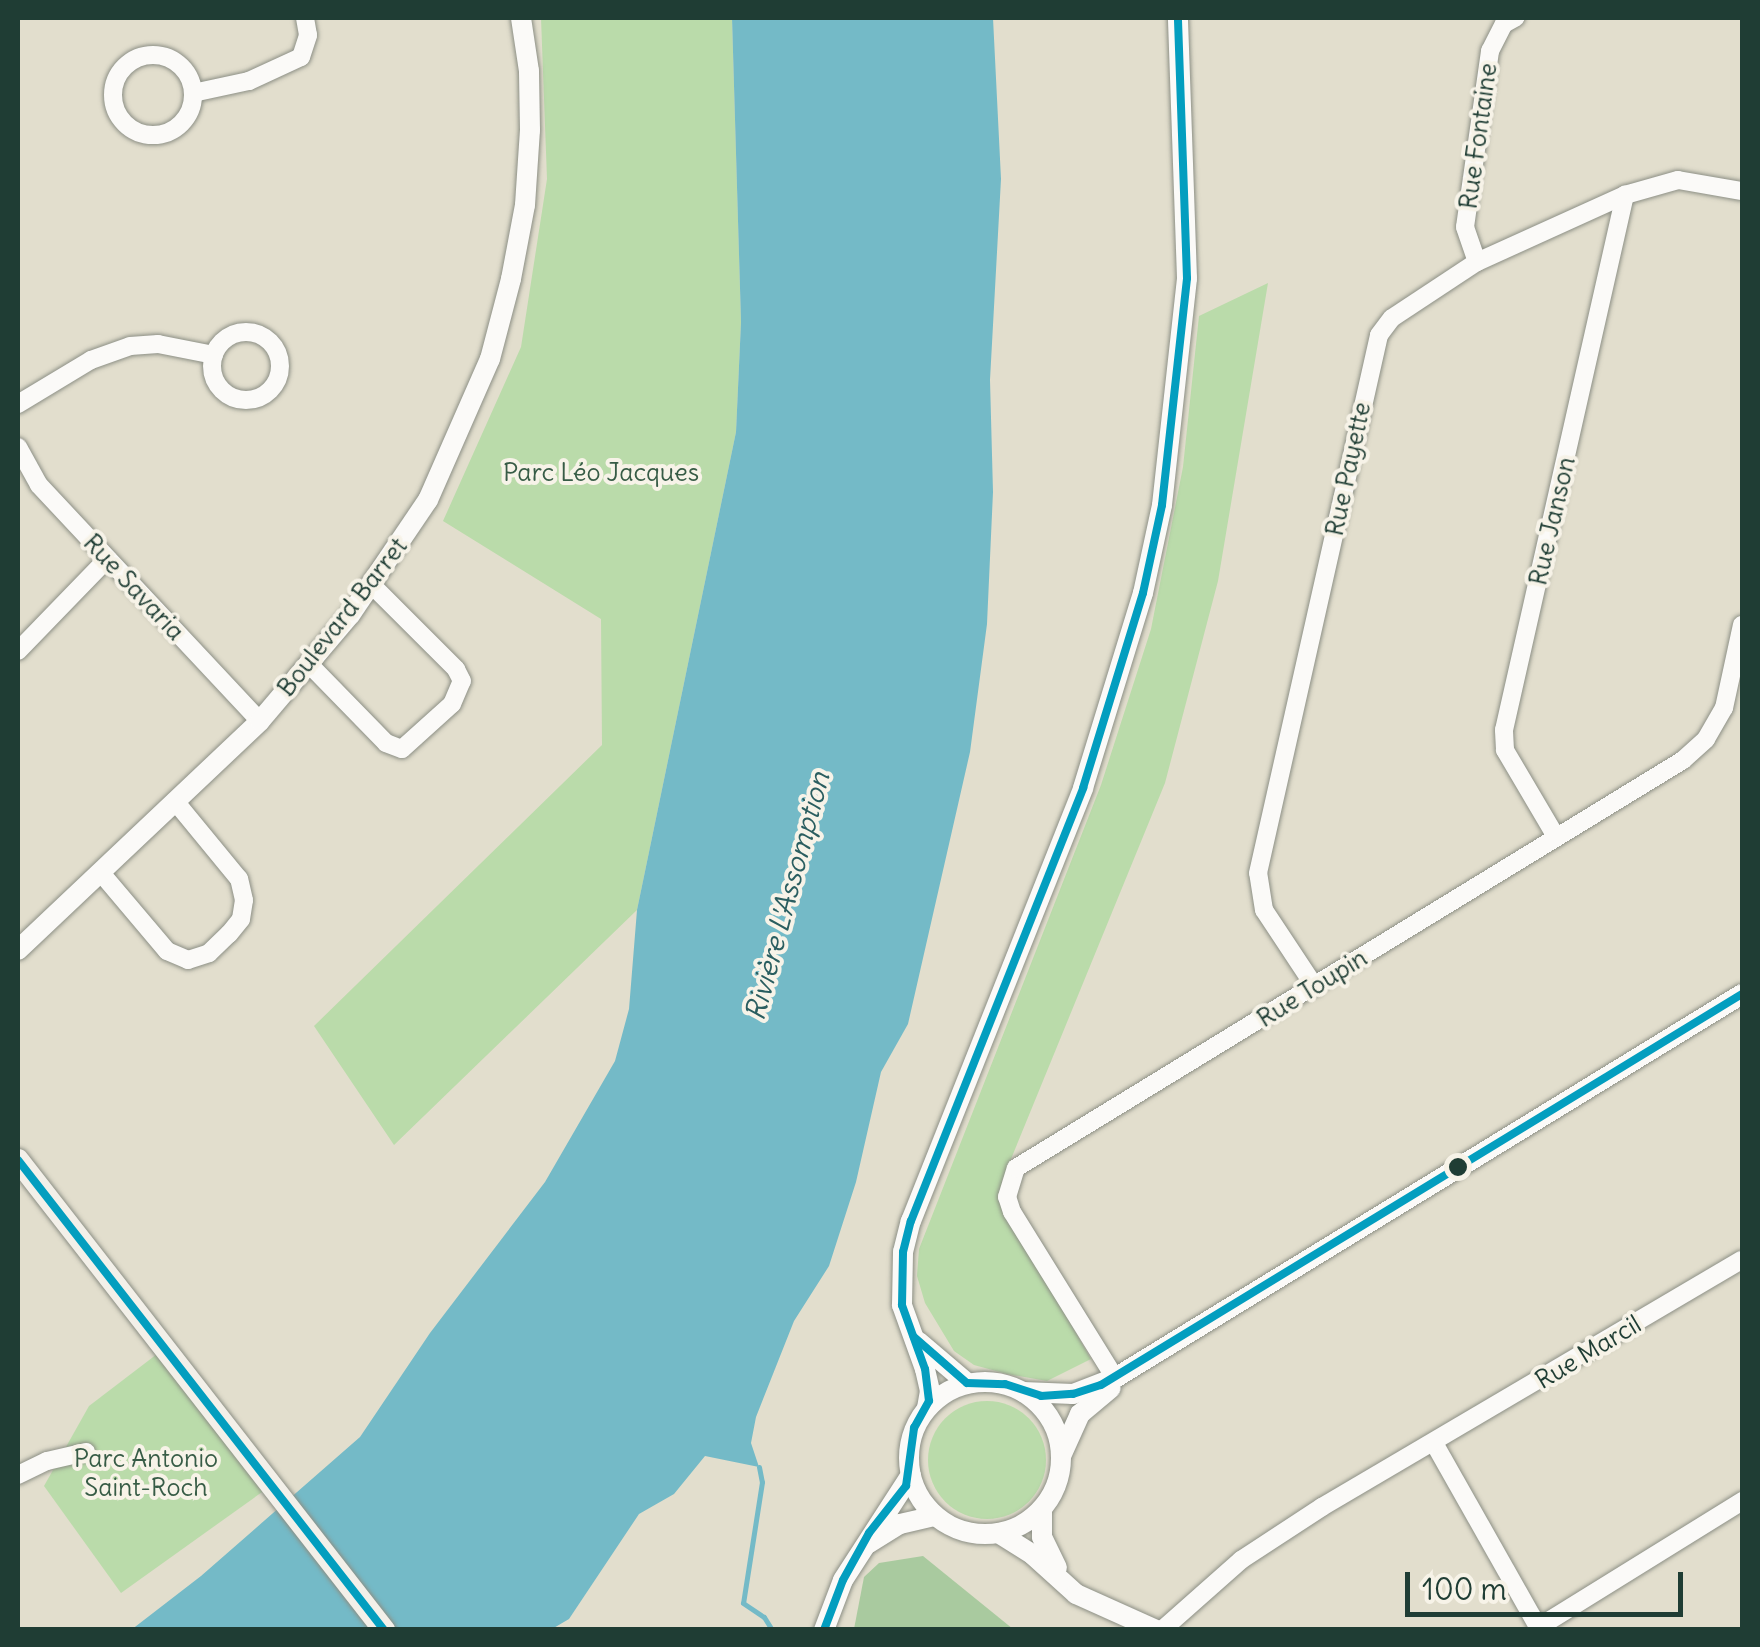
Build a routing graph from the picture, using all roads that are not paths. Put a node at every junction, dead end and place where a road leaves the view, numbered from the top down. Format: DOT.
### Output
graph roads {
  1 [pos="305,18"];
  2 [pos="522,18"];
  3 [pos="1178,18"];
  4 [pos="1515,18"];
  5 [pos="193,93"];
  6 [pos="1742,191"];
  7 [pos="1625,195"];
  8 [pos="1477,262"];
  9 [pos="214,356"];
  10 [pos="18,404"];
  11 [pos="18,447"];
  12 [pos="107,559"];
  13 [pos="373,586"];
  14 [pos="1742,625"];
  15 [pos="18,651"];
  16 [pos="309,664"];
  17 [pos="260,721"];
  18 [pos="175,801"];
  19 [pos="1555,836"];
  20 [pos="102,874"];
  21 [pos="18,950"];
  22 [pos="1315,988"];
  23 [pos="1742,994"];
  24 [pos="18,1160"];
  25 [pos="1742,1260"];
  26 [pos="1300,1264"];
  27 [pos="914,1337"];
  28 [pos="1115,1378"];
  29 [pos="967,1384"];
  30 [pos="1023,1392"];
  31 [pos="926,1408"];
  32 [pos="1434,1443"];
  33 [pos="86,1452"];
  34 [pos="1062,1464"];
  35 [pos="18,1475"];
  36 [pos="911,1476"];
  37 [pos="1742,1501"];
  38 [pos="1042,1510"];
  39 [pos="934,1516"];
  40 [pos="1000,1534"];
  41 [pos="863,1546"];
  42 [pos="1076,1594"];
  43 [pos="1540,1628"];
  44 [pos="384,1630"];
  45 [pos="824,1630"];
  46 [pos="1159,1630"];
  1 -- 5 [label="street"];
  2 -- 13 [label="street, Boulevard Barret"];
  3 -- 27 [label="street"];
  4 -- 8 [label="street, Rue Fontaine"];
  5 -- 5 [label="street"];
  6 -- 7 [label="street, Rue Payette"];
  7 -- 8 [label="street, Rue Payette"];
  7 -- 19 [label="street, Rue Janson"];
  8 -- 22 [label="street, Rue Payette"];
  9 -- 10 [label="street"];
  11 -- 12 [label="street, Rue Savaria"];
  12 -- 15 [label="street"];
  12 -- 17 [label="street, Rue Savaria"];
  13 -- 16 [label="street, Boulevard Barret"];
  13 -- 16 [label="street"];
  14 -- 19 [label="street, Rue Toupin"];
  16 -- 17 [label="street, Boulevard Barret"];
  17 -- 18 [label="street, Boulevard Barret"];
  18 -- 20 [label="street, Boulevard Barret"];
  18 -- 20 [label="street"];
  19 -- 22 [label="street, Rue Toupin"];
  20 -- 21 [label="street, Boulevard Barret"];
  22 -- 28 [label="street, Rue Toupin"];
  23 -- 26 [label="street"];
  24 -- 44 [label="main road"];
  25 -- 32 [label="street, Rue Marcil"];
  26 -- 28 [label="street"];
  26 -- 34 [label="street"];
  27 -- 29 [label="street"];
  27 -- 31 [label="street"];
  28 -- 30 [label="street"];
  29 -- 30 [label="street"];
  29 -- 31 [label="street"];
  30 -- 34 [label="street"];
  31 -- 36 [label="street"];
  32 -- 43 [label="street"];
  32 -- 46 [label="street, Rue Marcil"];
  33 -- 35 [label="street"];
  34 -- 38 [label="street"];
  36 -- 39 [label="street"];
  36 -- 41 [label="street"];
  37 -- 43 [label="street"];
  38 -- 40 [label="street"];
  38 -- 42 [label="street"];
  39 -- 40 [label="street"];
  39 -- 41 [label="street"];
  40 -- 42 [label="street"];
  41 -- 45 [label="street"];
  42 -- 46 [label="street"];
}
